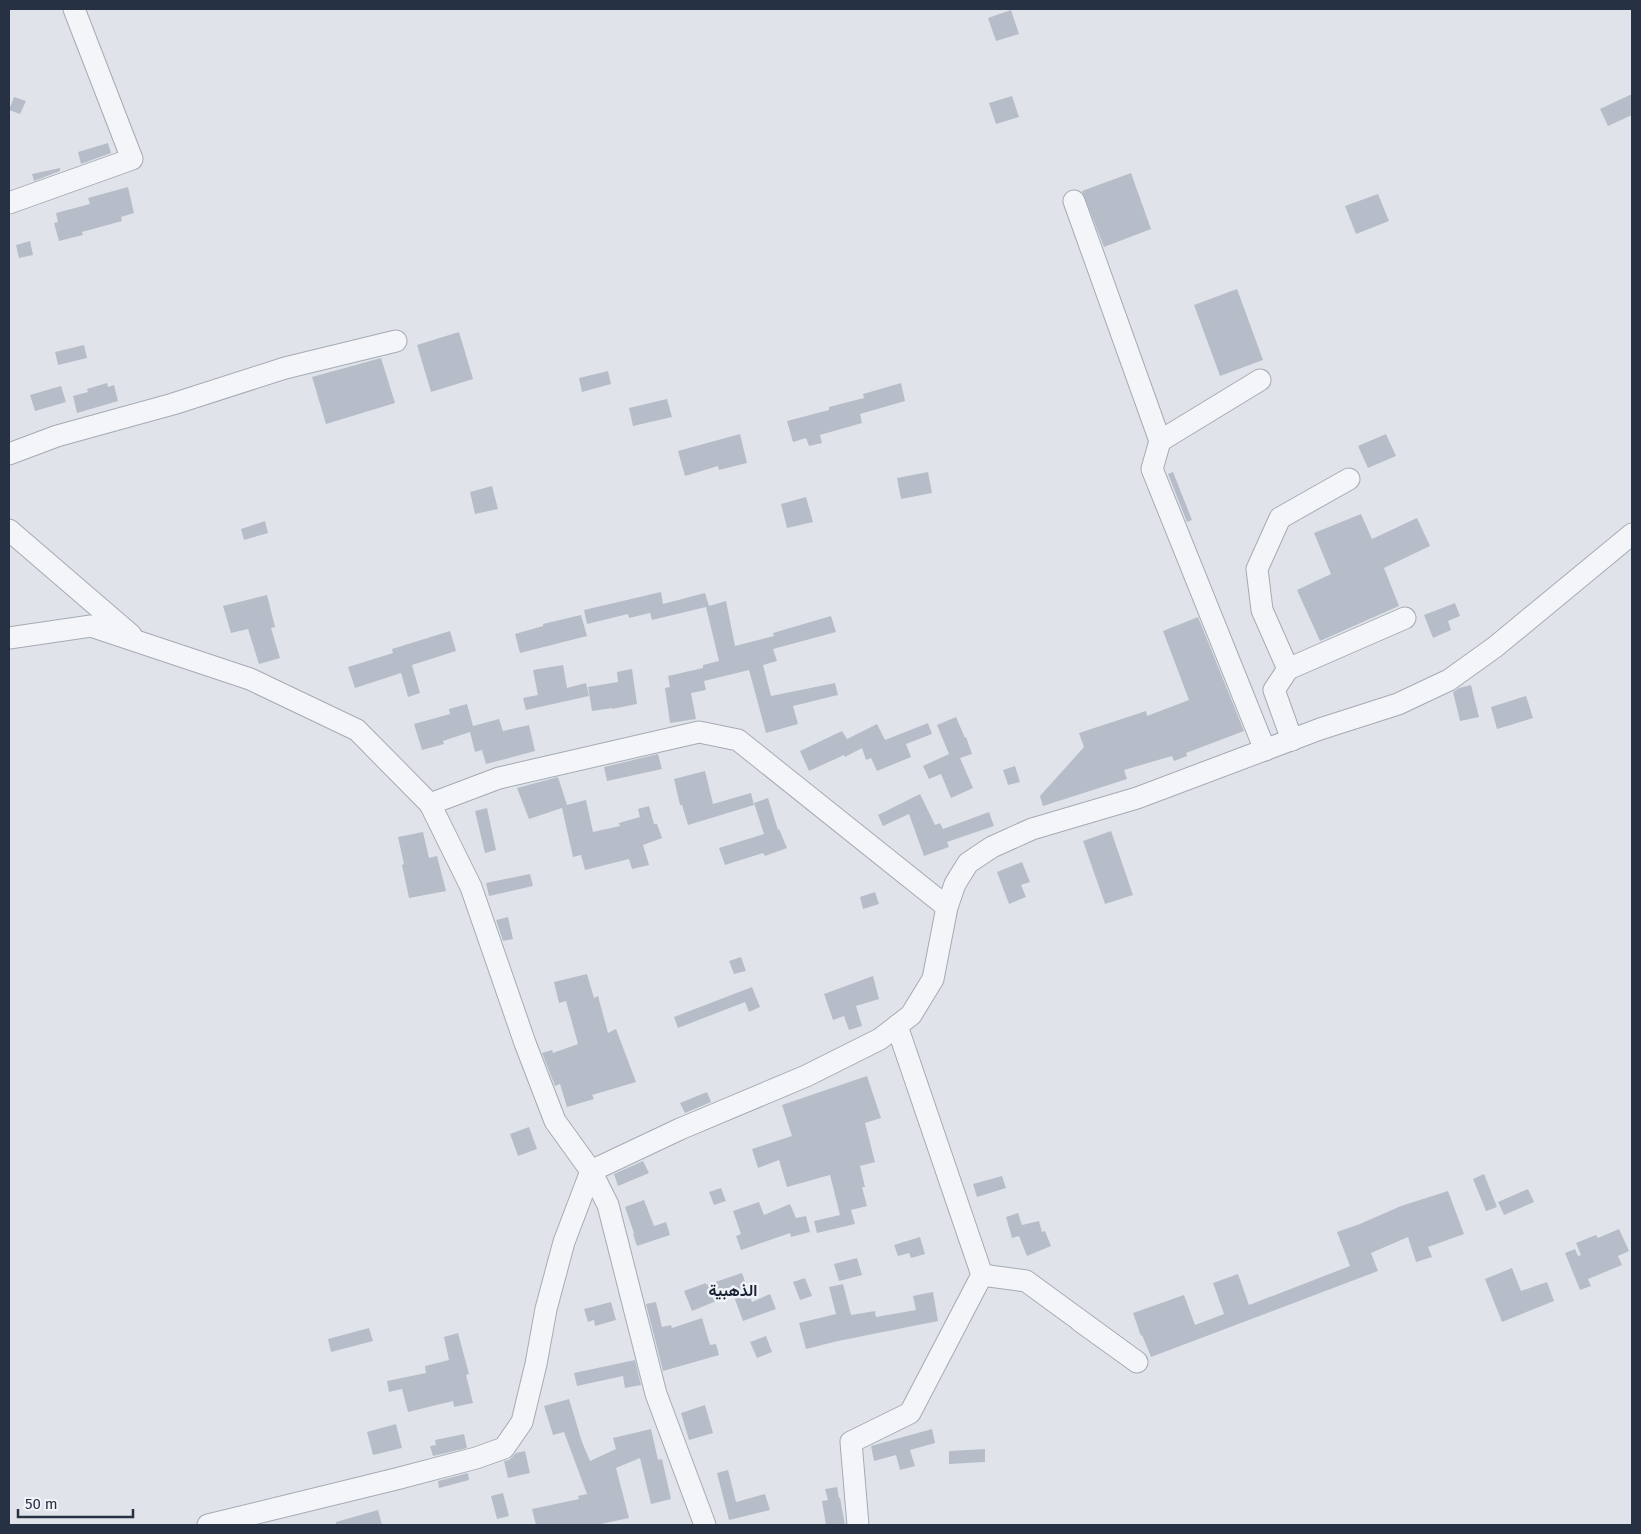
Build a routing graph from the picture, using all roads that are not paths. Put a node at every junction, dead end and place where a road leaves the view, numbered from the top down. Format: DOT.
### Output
graph roads {
  1 [pos="74,9"];
  2 [pos="1074,201"];
  3 [pos="9,203"];
  4 [pos="396,341"];
  5 [pos="1260,380"];
  6 [pos="1160,441"];
  7 [pos="9,454"];
  8 [pos="1349,479"];
  9 [pos="9,530"];
  10 [pos="1632,534"];
  11 [pos="1405,618"];
  12 [pos="9,638"];
  13 [pos="139,642"];
  14 [pos="1288,669"];
  15 [pos="1292,740"];
  16 [pos="1266,750"];
  17 [pos="430,804"];
  18 [pos="946,907"];
  19 [pos="897,1026"];
  20 [pos="591,1171"];
  21 [pos="982,1275"];
  22 [pos="1080,1321"];
  23 [pos="208,1525"];
  24 [pos="705,1525"];
  25 [pos="858,1525"];
  1 -- 3 [label="street"];
  2 -- 6 [label="street"];
  4 -- 7 [label="street"];
  5 -- 6 [label="street"];
  6 -- 16 [label="street"];
  8 -- 14 [label="street"];
  9 -- 13 [label="street"];
  10 -- 15 [label="street"];
  11 -- 14 [label="street"];
  12 -- 13 [label="street"];
  13 -- 17 [label="street"];
  14 -- 15 [label="street"];
  15 -- 16 [label="street"];
  16 -- 18 [label="street"];
  17 -- 18 [label="street"];
  17 -- 20 [label="street"];
  18 -- 19 [label="street"];
  19 -- 20 [label="street"];
  19 -- 21 [label="street"];
  20 -- 23 [label="street"];
  20 -- 24 [label="street"];
  21 -- 22 [label="street"];
  21 -- 25 [label="street"];
}
